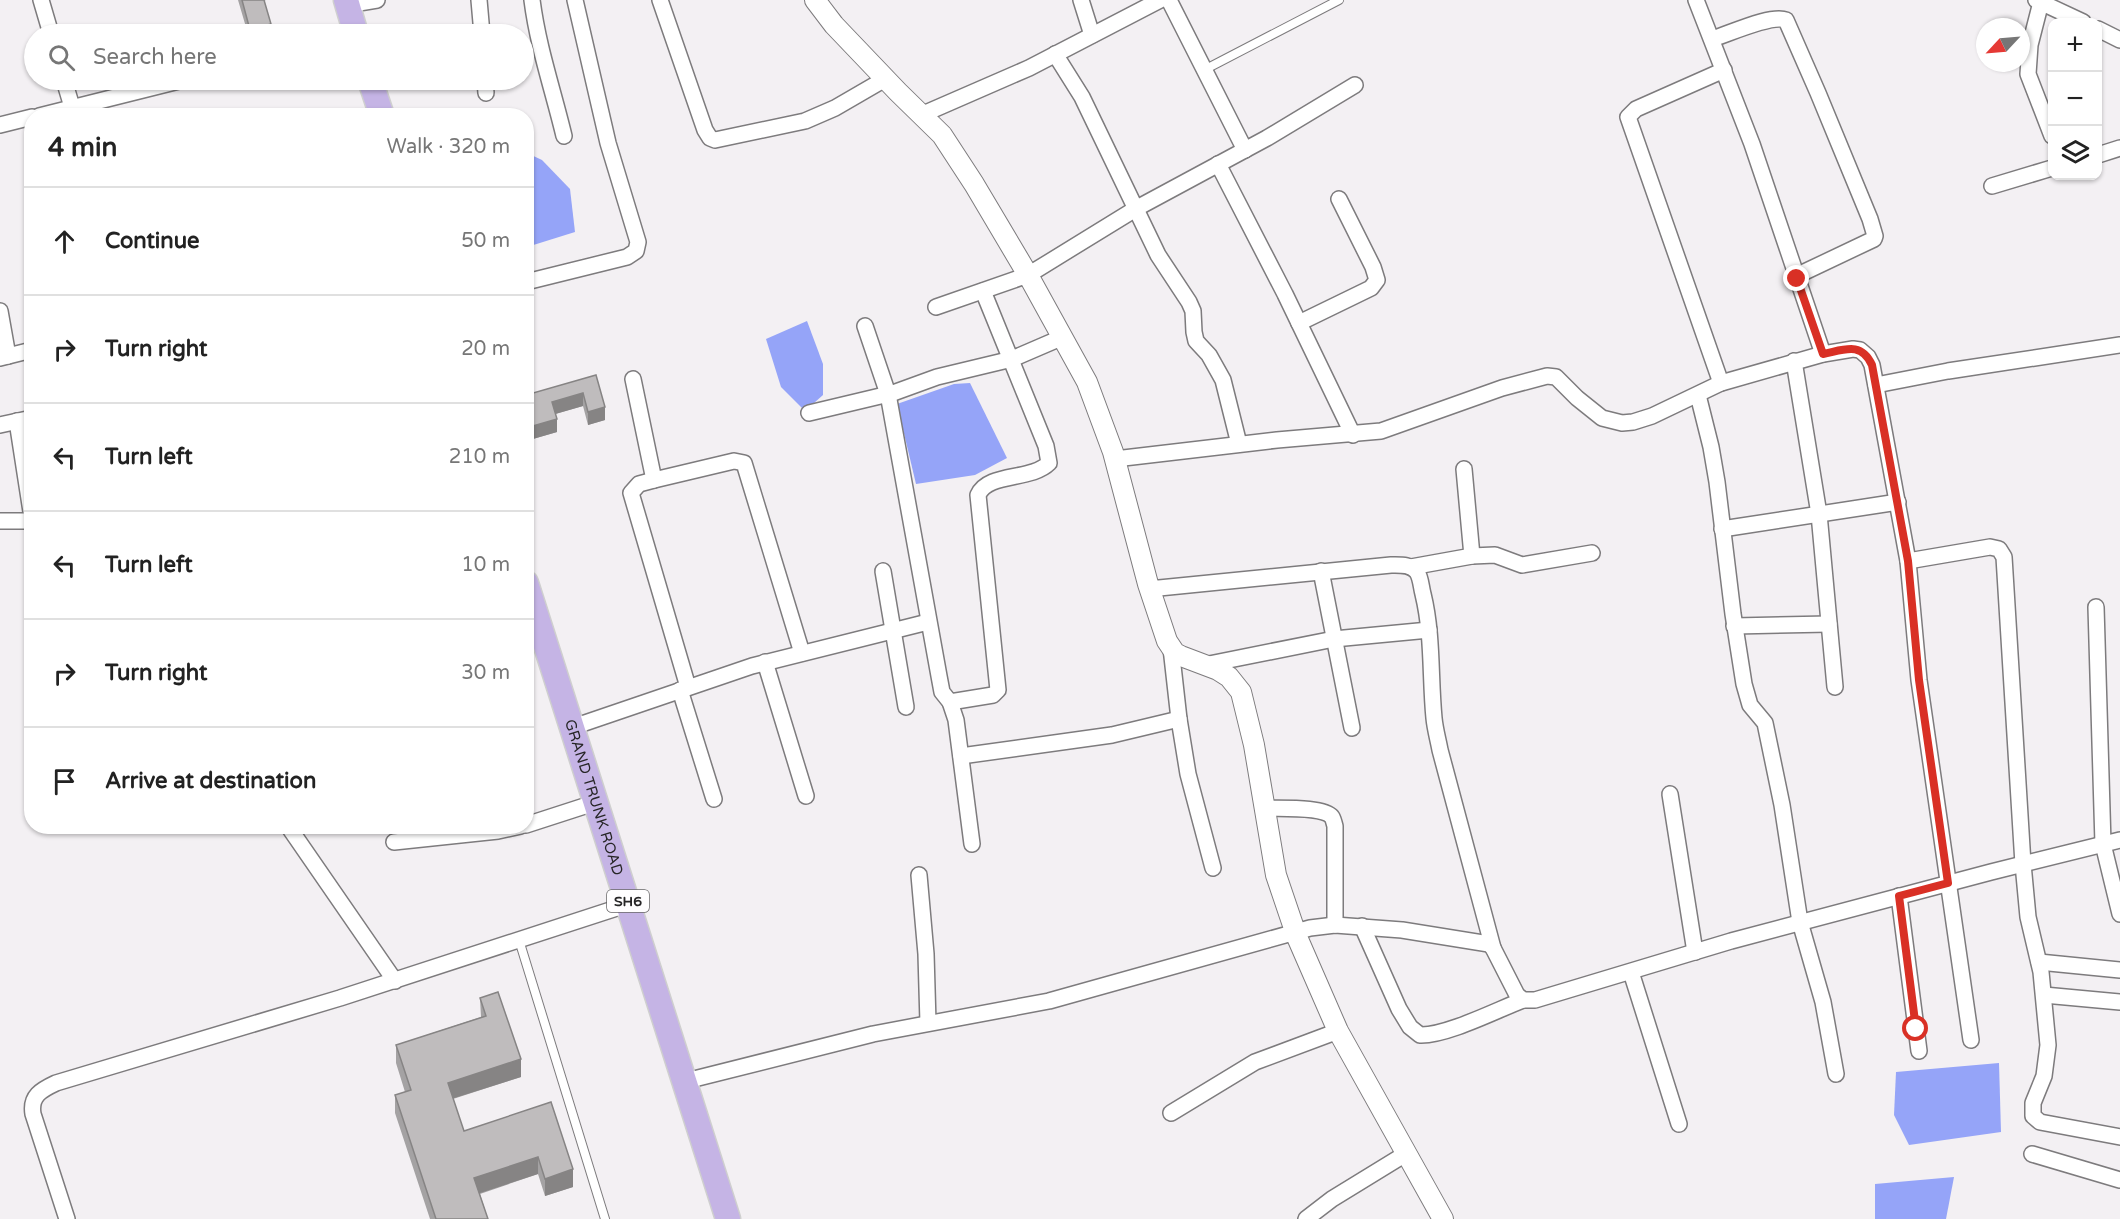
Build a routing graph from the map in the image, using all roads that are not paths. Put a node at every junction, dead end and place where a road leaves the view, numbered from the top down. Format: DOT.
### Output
graph roads {
  1 [pos="41,0"];
  2 [pos="377,0"];
  3 [pos="479,0"];
  4 [pos="532,0"];
  5 [pos="574,0"];
  6 [pos="660,0"];
  7 [pos="815,0"];
  8 [pos="1081,0"];
  9 [pos="1160,0"];
  10 [pos="1169,0"];
  11 [pos="1339,0"];
  12 [pos="1696,0"];
  13 [pos="2038,1"];
  14 [pos="346,2"];
  15 [pos="2074,18"];
  16 [pos="48,24"];
  17 [pos="353,24"];
  18 [pos="481,24"];
  19 [pos="2102,32"];
  20 [pos="1092,35"];
  21 [pos="1712,39"];
  22 [pos="2120,40"];
  23 [pos="1055,54"];
  24 [pos="1204,70"];
  25 [pos="1724,70"];
  26 [pos="885,79"];
  27 [pos="1355,86"];
  28 [pos="67,90"];
  29 [pos="142,90"];
  30 [pos="373,90"];
  31 [pos="72,107"];
  32 [pos="68,108"];
  33 [pos="379,108"];
  34 [pos="921,115"];
  35 [pos="24,119"];
  36 [pos="0,125"];
  37 [pos="2048,126"];
  38 [pos="564,136"];
  39 [pos="2120,148"];
  40 [pos="1245,150"];
  41 [pos="2102,153"];
  42 [pos="1218,165"];
  43 [pos="2048,169"];
  44 [pos="1992,186"];
  45 [pos="1339,199"];
  46 [pos="1137,208"];
  47 [pos="1028,275"];
  48 [pos="1796,276"];
  49 [pos="534,280"];
  50 [pos="983,291"];
  51 [pos="936,307"];
  52 [pos="0,311"];
  53 [pos="1299,323"];
  54 [pos="865,326"];
  55 [pos="1063,337"];
  56 [pos="2120,345"];
  57 [pos="24,352"];
  58 [pos="1823,354"];
  59 [pos="4,357"];
  60 [pos="1012,358"];
  61 [pos="1794,361"];
  62 [pos="633,379"];
  63 [pos="1721,383"];
  64 [pos="1876,385"];
  65 [pos="888,394"];
  66 [pos="1698,394"];
  67 [pos="809,413"];
  68 [pos="24,419"];
  69 [pos="0,424"];
  70 [pos="1353,435"];
  71 [pos="1239,444"];
  72 [pos="1115,459"];
  73 [pos="1464,470"];
  74 [pos="654,480"];
  75 [pos="1898,502"];
  76 [pos="1819,514"];
  77 [pos="24,520"];
  78 [pos="0,521"];
  79 [pos="1722,530"];
  80 [pos="1593,553"];
  81 [pos="1472,556"];
  82 [pos="1908,561"];
  83 [pos="1411,567"];
  84 [pos="883,571"];
  85 [pos="1321,572"];
  86 [pos="1149,590"];
  87 [pos="2096,607"];
  88 [pos="534,608"];
  89 [pos="928,622"];
  90 [pos="1829,624"];
  91 [pos="1734,626"];
  92 [pos="893,630"];
  93 [pos="1429,630"];
  94 [pos="1334,639"];
  95 [pos="1172,648"];
  96 [pos="802,653"];
  97 [pos="765,662"];
  98 [pos="1204,665"];
  99 [pos="1835,687"];
  100 [pos="684,688"];
  101 [pos="950,702"];
  102 [pos="906,707"];
  103 [pos="1179,718"];
  104 [pos="573,727"];
  105 [pos="1352,728"];
  106 [pos="961,756"];
  107 [pos="1670,794"];
  108 [pos="806,796"];
  109 [pos="714,800"];
  110 [pos="597,802"];
  111 [pos="1264,808"];
  112 [pos="534,822"];
  113 [pos="294,834"];
  114 [pos="470,834"];
  115 [pos="2120,840"];
  116 [pos="394,842"];
  117 [pos="972,844"];
  118 [pos="2103,844"];
  119 [pos="2023,864"];
  120 [pos="1213,868"];
  121 [pos="919,875"];
  122 [pos="1948,883"];
  123 [pos="1899,896"];
  124 [pos="629,904"];
  125 [pos="2120,914"];
  126 [pos="1800,922"];
  127 [pos="1335,925"];
  128 [pos="1362,926"];
  129 [pos="1296,931"];
  130 [pos="519,940"];
  131 [pos="1493,948"];
  132 [pos="1695,952"];
  133 [pos="2039,962"];
  134 [pos="2120,970"];
  135 [pos="1631,972"];
  136 [pos="395,981"];
  137 [pos="2044,995"];
  138 [pos="1523,999"];
  139 [pos="2120,1002"];
  140 [pos="928,1023"];
  141 [pos="1338,1031"];
  142 [pos="1971,1041"];
  143 [pos="1919,1051"];
  144 [pos="1836,1074"];
  145 [pos="686,1082"];
  146 [pos="1171,1113"];
  147 [pos="1679,1124"];
  148 [pos="2120,1137"];
  149 [pos="1407,1153"];
  150 [pos="2032,1154"];
  151 [pos="2120,1180"];
  152 [pos="67,1219"];
  153 [pos="605,1219"];
  154 [pos="728,1219"];
  155 [pos="1306,1219"];
  156 [pos="1443,1219"];
  1 -- 16 [label="street"];
  2 -- 14 [label="street"];
  3 -- 18 [label="street"];
  4 -- 38 [label="street"];
  5 -- 49 [label="street"];
  6 -- 26 [label="street"];
  7 -- 26 [label="street"];
  8 -- 20 [label="street"];
  9 -- 20 [label="street"];
  10 -- 24 [label="street"];
  11 -- 24 [label="lane"];
  12 -- 21 [label="street"];
  13 -- 15 [label="street"];
  13 -- 37 [label="street"];
  14 -- 17 [label="main road"];
  19 -- 22 [label="street"];
  20 -- 23 [label="street"];
  21 -- 25 [label="street"];
  21 -- 48 [label="street"];
  23 -- 34 [label="street"];
  23 -- 46 [label="street"];
  24 -- 40 [label="street"];
  25 -- 48 [label="street"];
  25 -- 63 [label="street"];
  26 -- 34 [label="street"];
  27 -- 40 [label="street"];
  28 -- 31 [label="street"];
  29 -- 31 [label="street"];
  30 -- 33 [label="main road"];
  31 -- 32 [label="street"];
  34 -- 47 [label="street"];
  35 -- 36 [label="street"];
  39 -- 41 [label="street"];
  40 -- 42 [label="street"];
  42 -- 46 [label="street"];
  42 -- 53 [label="street"];
  43 -- 44 [label="street"];
  45 -- 53 [label="street"];
  46 -- 47 [label="street"];
  46 -- 71 [label="street"];
  47 -- 50 [label="street"];
  47 -- 55 [label="street"];
  48 -- 58 [label="street"];
  50 -- 51 [label="street"];
  50 -- 60 [label="street"];
  52 -- 59 [label="street"];
  53 -- 70 [label="street"];
  54 -- 65 [label="street"];
  55 -- 60 [label="street"];
  55 -- 72 [label="street"];
  56 -- 64 [label="street"];
  57 -- 59 [label="street"];
  58 -- 61 [label="street"];
  58 -- 64 [label="street"];
  60 -- 65 [label="street"];
  60 -- 101 [label="street"];
  61 -- 63 [label="street"];
  61 -- 76 [label="street"];
  62 -- 74 [label="street"];
  63 -- 66 [label="street"];
  64 -- 75 [label="street"];
  65 -- 67 [label="street"];
  65 -- 89 [label="street"];
  66 -- 70 [label="street"];
  66 -- 79 [label="street"];
  68 -- 69 [label="street"];
  70 -- 71 [label="street"];
  71 -- 72 [label="street"];
  72 -- 86 [label="street"];
  73 -- 81 [label="street"];
  74 -- 96 [label="street"];
  74 -- 100 [label="street"];
  75 -- 76 [label="street"];
  75 -- 82 [label="street"];
  76 -- 79 [label="street"];
  76 -- 90 [label="street"];
  77 -- 78 [label="street"];
  79 -- 91 [label="street"];
  80 -- 81 [label="street"];
  81 -- 83 [label="street"];
  82 -- 119 [label="street"];
  82 -- 122 [label="street"];
  83 -- 85 [label="street"];
  83 -- 93 [label="street"];
  84 -- 92 [label="street"];
  85 -- 86 [label="street"];
  85 -- 94 [label="street"];
  86 -- 95 [label="street"];
  87 -- 118 [label="street"];
  88 -- 104 [label="main road, GRAND TRUNK ROAD / SH6"];
  89 -- 92 [label="street"];
  89 -- 101 [label="street"];
  90 -- 91 [label="street"];
  90 -- 99 [label="street"];
  91 -- 126 [label="street"];
  92 -- 96 [label="street"];
  92 -- 102 [label="street"];
  93 -- 94 [label="street"];
  93 -- 131 [label="street"];
  94 -- 98 [label="street"];
  94 -- 105 [label="street"];
  95 -- 98 [label="street"];
  95 -- 103 [label="street"];
  96 -- 97 [label="street"];
  97 -- 100 [label="street"];
  97 -- 108 [label="street"];
  98 -- 111 [label="street"];
  100 -- 104 [label="street"];
  100 -- 109 [label="street"];
  101 -- 106 [label="street"];
  103 -- 106 [label="street"];
  103 -- 120 [label="street"];
  104 -- 110 [label="main road, GRAND TRUNK ROAD / SH6"];
  106 -- 117 [label="street"];
  107 -- 132 [label="street"];
  110 -- 112 [label="street"];
  110 -- 124 [label="main road, GRAND TRUNK ROAD / SH6"];
  111 -- 127 [label="street"];
  111 -- 129 [label="street"];
  113 -- 136 [label="street"];
  114 -- 116 [label="street"];
  115 -- 118 [label="street"];
  118 -- 119 [label="street"];
  118 -- 125 [label="street"];
  119 -- 122 [label="street"];
  119 -- 133 [label="street"];
  121 -- 140 [label="street"];
  122 -- 123 [label="street"];
  122 -- 142 [label="street"];
  123 -- 126 [label="street"];
  123 -- 143 [label="street"];
  124 -- 130 [label="street"];
  124 -- 145 [label="main road, GRAND TRUNK ROAD / SH6"];
  126 -- 132 [label="street"];
  126 -- 144 [label="street"];
  127 -- 128 [label="street"];
  127 -- 129 [label="street"];
  128 -- 131 [label="street"];
  128 -- 138 [label="street"];
  129 -- 140 [label="street"];
  129 -- 141 [label="street"];
  130 -- 136 [label="street"];
  130 -- 153 [label="lane"];
  131 -- 138 [label="street"];
  132 -- 135 [label="street"];
  133 -- 134 [label="street"];
  133 -- 137 [label="street"];
  135 -- 138 [label="street"];
  135 -- 147 [label="street"];
  136 -- 152 [label="street"];
  137 -- 139 [label="street"];
  137 -- 148 [label="street"];
  140 -- 145 [label="street"];
  141 -- 146 [label="street"];
  141 -- 149 [label="street"];
  145 -- 154 [label="main road, GRAND TRUNK ROAD / SH6"];
  149 -- 155 [label="street"];
  149 -- 156 [label="street"];
  150 -- 151 [label="street"];
}
